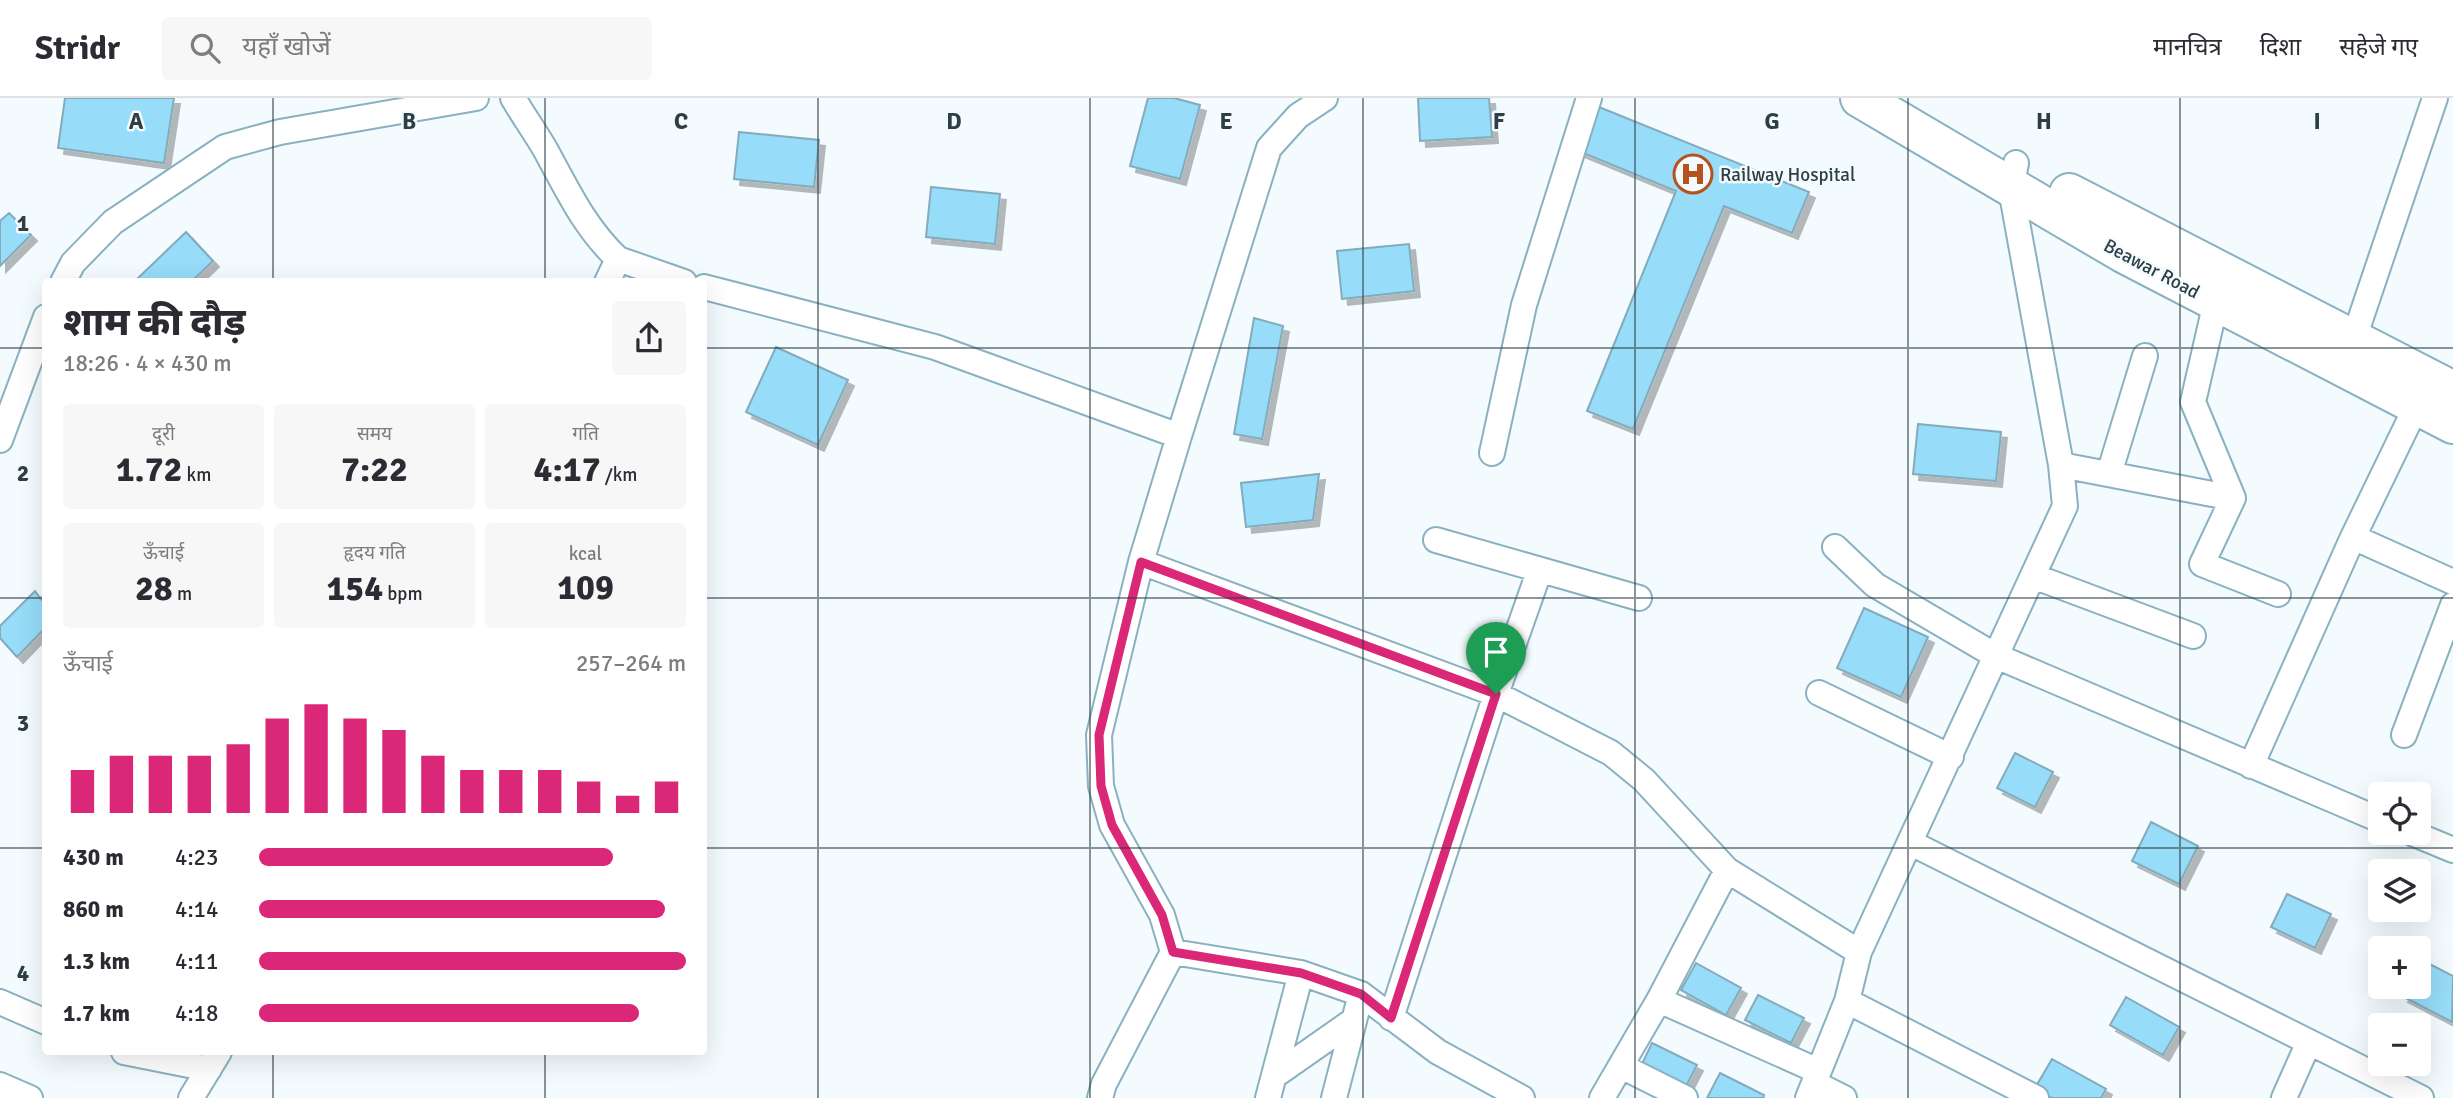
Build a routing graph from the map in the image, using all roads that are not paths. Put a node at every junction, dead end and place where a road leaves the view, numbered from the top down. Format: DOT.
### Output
graph roads {
  1 [pos="476,98"];
  2 [pos="513,98"];
  3 [pos="1325,98"];
  4 [pos="1589,98"];
  5 [pos="1860,98"];
  6 [pos="1899,98"];
  7 [pos="2435,98"];
  8 [pos="372,107"];
  9 [pos="2013,176"];
  10 [pos="618,259"];
  11 [pos="65,278"];
  12 [pos="609,278"];
  13 [pos="673,278"];
  14 [pos="709,289"];
  15 [pos="2216,302"];
  16 [pos="42,328"];
  17 [pos="2348,354"];
  18 [pos="2145,356"];
  19 [pos="2453,391"];
  20 [pos="2417,405"];
  21 [pos="2453,424"];
  22 [pos="1180,436"];
  23 [pos="0,440"];
  24 [pos="1492,453"];
  25 [pos="2061,465"];
  26 [pos="2109,474"];
  27 [pos="2233,498"];
  28 [pos="2353,537"];
  29 [pos="1436,540"];
  30 [pos="1835,547"];
  31 [pos="1141,562"];
  32 [pos="1539,572"];
  33 [pos="2033,576"];
  34 [pos="2453,582"];
  35 [pos="2278,594"];
  36 [pos="1639,598"];
  37 [pos="2453,605"];
  38 [pos="2193,636"];
  39 [pos="1996,656"];
  40 [pos="1818,693"];
  41 [pos="1496,694"];
  42 [pos="2403,734"];
  43 [pos="1951,757"];
  44 [pos="2251,766"];
  45 [pos="2368,815"];
  46 [pos="2431,841"];
  47 [pos="1911,843"];
  48 [pos="2453,850"];
  49 [pos="1727,870"];
  50 [pos="1173,952"];
  51 [pos="1859,952"];
  52 [pos="1301,973"];
  53 [pos="1361,994"];
  54 [pos="1659,1000"];
  55 [pos="1847,1001"];
  56 [pos="0,1002"];
  57 [pos="42,1019"];
  58 [pos="1354,1020"];
  59 [pos="1398,1024"];
  60 [pos="2308,1044"];
  61 [pos="158,1055"];
  62 [pos="214,1060"];
  63 [pos="1621,1066"];
  64 [pos="1814,1084"];
  65 [pos="0,1085"];
  66 [pos="1271,1087"];
  67 [pos="1487,1090"];
  68 [pos="30,1098"];
  69 [pos="191,1098"];
  70 [pos="1100,1098"];
  71 [pos="1334,1098"];
  72 [pos="1522,1098"];
  73 [pos="1602,1098"];
  74 [pos="1685,1098"];
  75 [pos="1844,1098"];
  76 [pos="2036,1098"];
  77 [pos="2284,1098"];
  78 [pos="2421,1098"];
  1 -- 8 [label="street"];
  2 -- 10 [label="street"];
  3 -- 22 [label="street"];
  4 -- 24 [label="street"];
  5 -- 9 [label="main road, Beawar Road"];
  6 -- 9 [label="main road, Beawar Road"];
  7 -- 17 [label="street"];
  8 -- 11 [label="street"];
  9 -- 15 [label="main road, Beawar Road"];
  9 -- 17 [label="main road, Beawar Road"];
  9 -- 25 [label="street"];
  10 -- 12 [label="street"];
  10 -- 13 [label="street"];
  14 -- 22 [label="street"];
  15 -- 17 [label="main road, Beawar Road"];
  15 -- 27 [label="street"];
  16 -- 23 [label="street"];
  17 -- 19 [label="main road, Beawar Road"];
  17 -- 20 [label="main road, Beawar Road"];
  18 -- 26 [label="street"];
  20 -- 21 [label="main road, Beawar Road"];
  20 -- 28 [label="street"];
  22 -- 31 [label="street"];
  25 -- 26 [label="street"];
  25 -- 33 [label="street"];
  26 -- 27 [label="street"];
  27 -- 35 [label="street"];
  28 -- 34 [label="street"];
  28 -- 44 [label="street"];
  29 -- 32 [label="street"];
  30 -- 39 [label="street"];
  31 -- 41 [label="street"];
  31 -- 50 [label="street"];
  32 -- 36 [label="street"];
  32 -- 41 [label="street"];
  33 -- 38 [label="street"];
  33 -- 39 [label="street"];
  37 -- 42 [label="street"];
  39 -- 43 [label="street"];
  39 -- 44 [label="street"];
  40 -- 43 [label="street"];
  41 -- 49 [label="street"];
  41 -- 59 [label="street"];
  43 -- 47 [label="street"];
  44 -- 45 [label="street"];
  46 -- 48 [label="street"];
  47 -- 51 [label="street"];
  47 -- 60 [label="street"];
  49 -- 51 [label="street"];
  49 -- 54 [label="street"];
  50 -- 52 [label="street"];
  50 -- 70 [label="street"];
  51 -- 55 [label="street"];
  52 -- 53 [label="street"];
  52 -- 66 [label="street"];
  53 -- 58 [label="street"];
  53 -- 59 [label="street"];
  54 -- 63 [label="street"];
  54 -- 64 [label="street"];
  55 -- 64 [label="street"];
  55 -- 76 [label="street"];
  56 -- 57 [label="street"];
  58 -- 66 [label="street"];
  58 -- 71 [label="street"];
  59 -- 67 [label="street"];
  60 -- 77 [label="street"];
  60 -- 78 [label="street"];
  61 -- 62 [label="street"];
  62 -- 69 [label="street"];
  63 -- 73 [label="street"];
  63 -- 74 [label="street"];
  64 -- 75 [label="street"];
  65 -- 68 [label="street"];
  67 -- 72 [label="street"];
}
